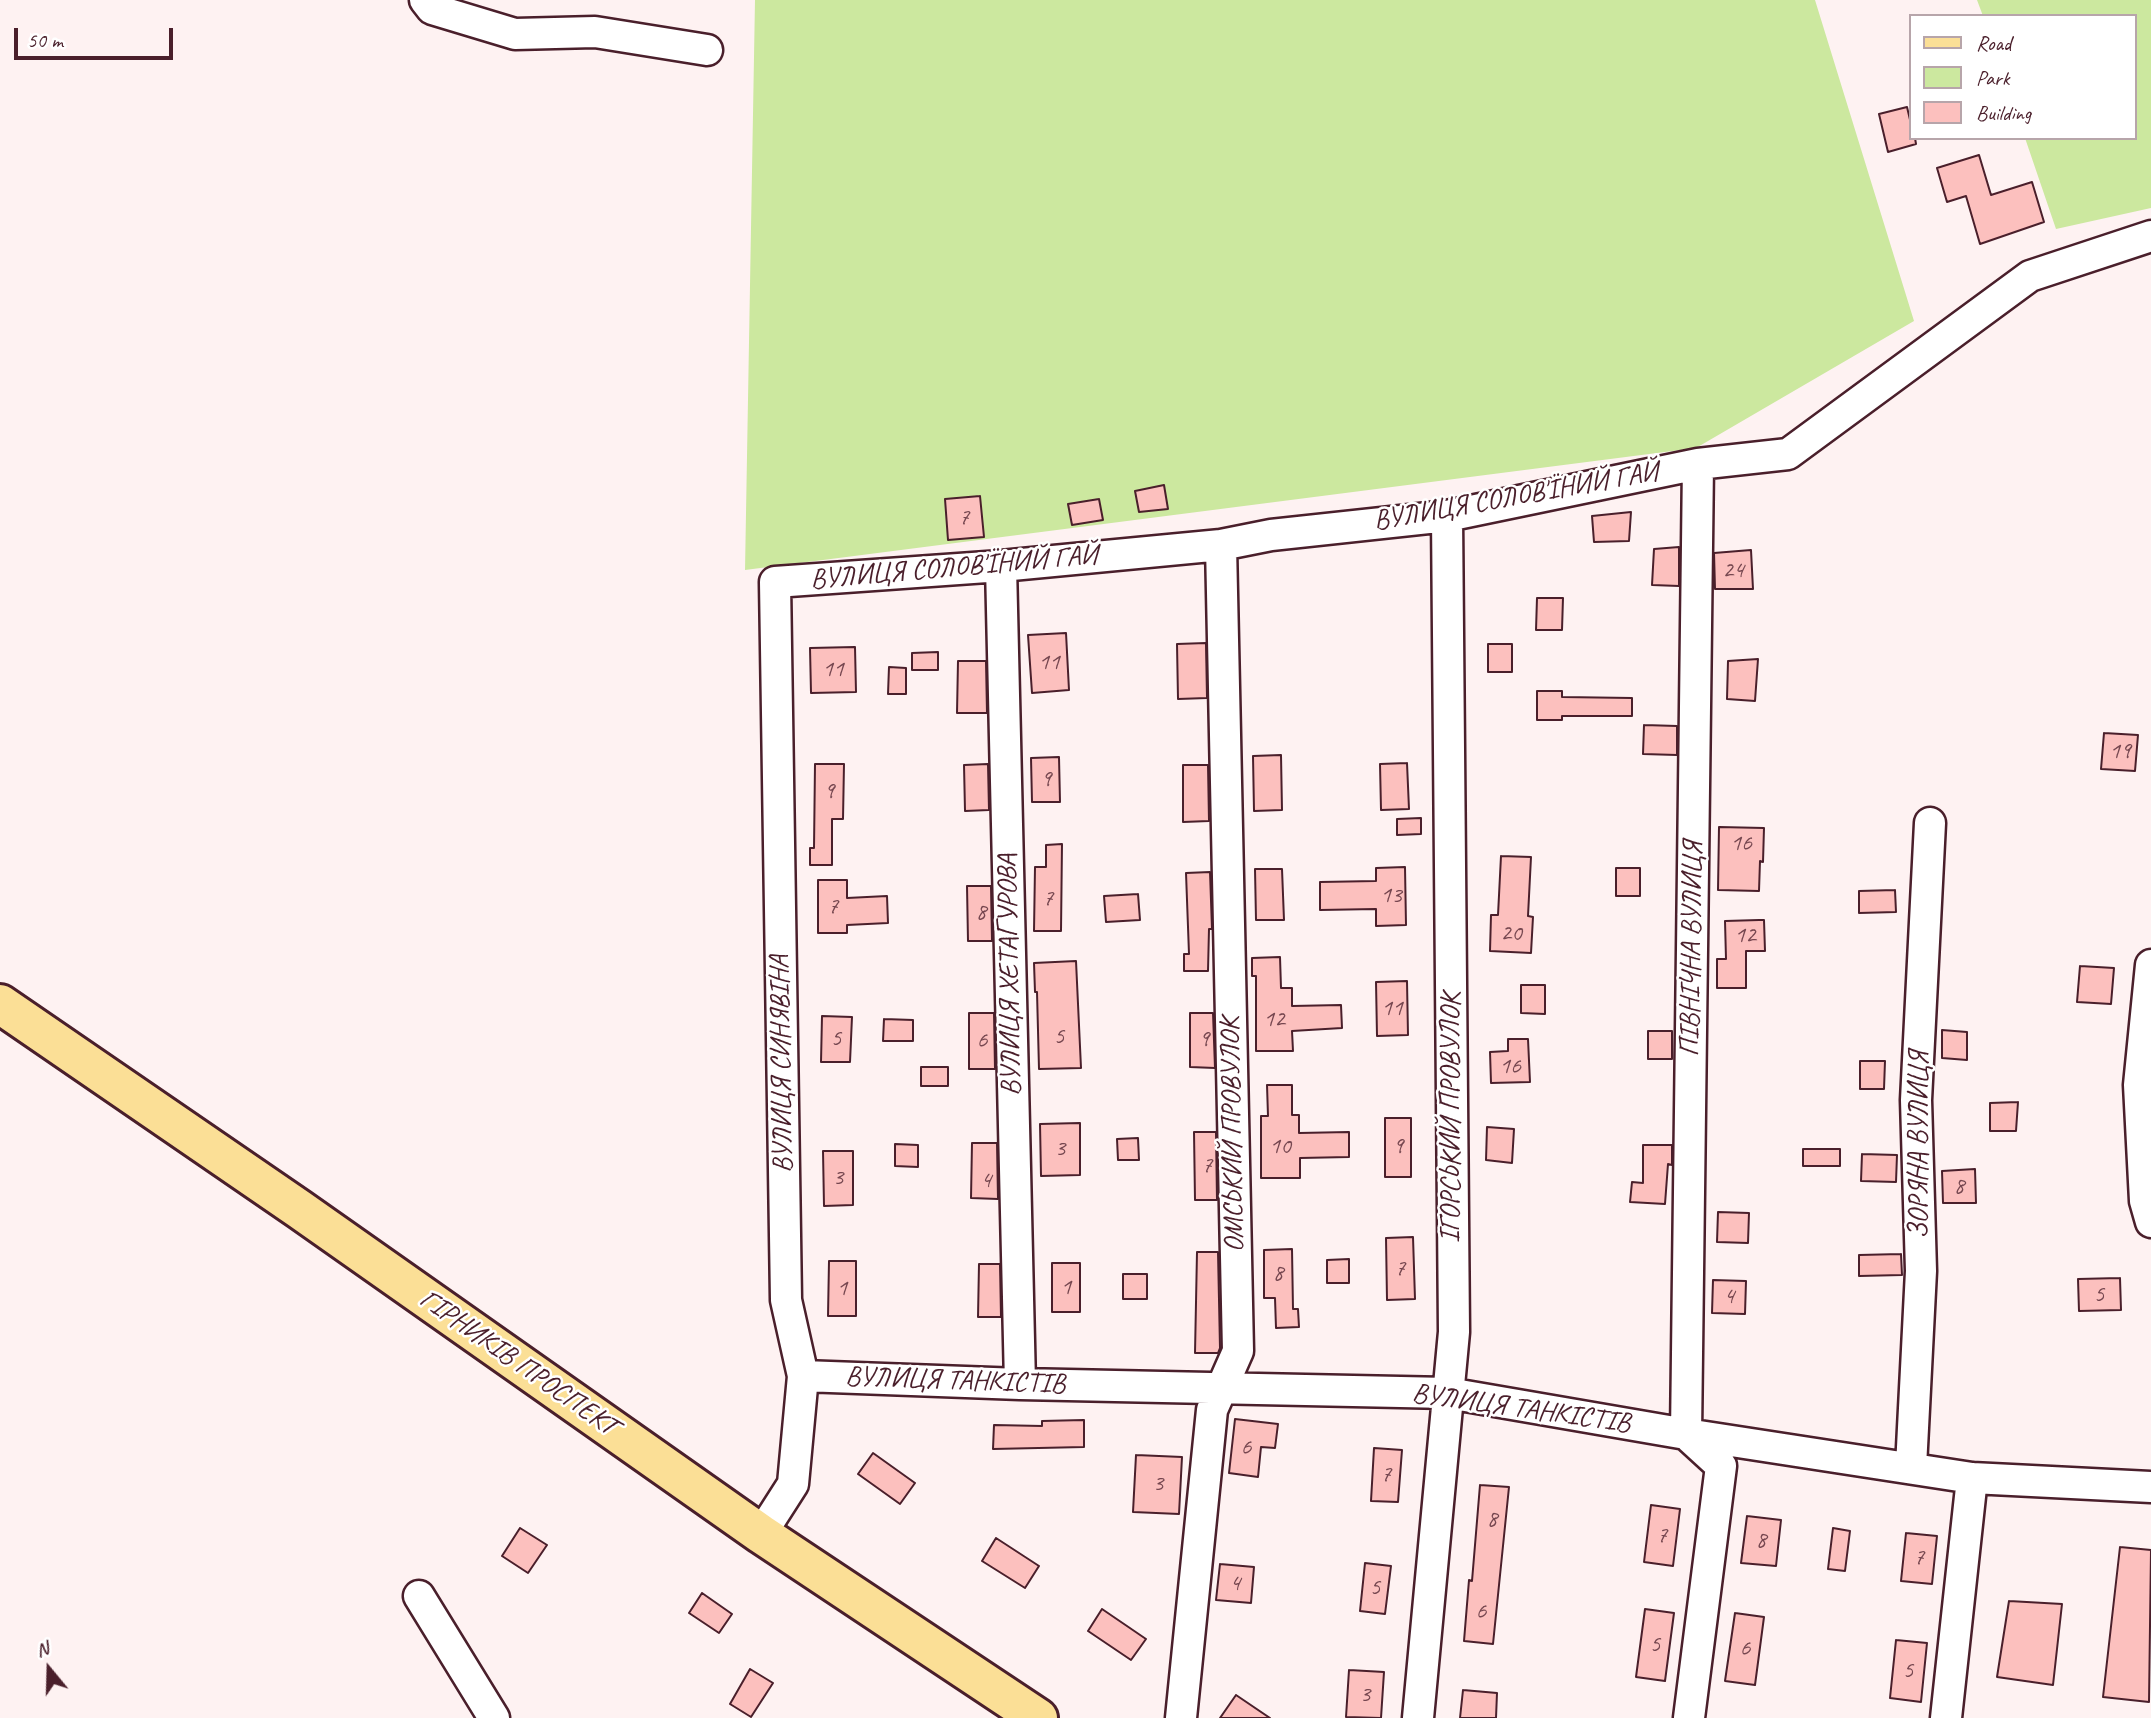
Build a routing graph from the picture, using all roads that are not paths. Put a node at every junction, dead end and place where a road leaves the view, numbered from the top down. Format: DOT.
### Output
graph roads {
  1 [pos="425,0"];
  2 [pos="707,50"];
  3 [pos="2151,236"];
  4 [pos="1698,464"];
  5 [pos="1447,516"];
  6 [pos="1222,545"];
  7 [pos="1001,566"];
  8 [pos="775,582"];
  9 [pos="1930,823"];
  10 [pos="2151,965"];
  11 [pos="0,1004"];
  12 [pos="2151,1222"];
  13 [pos="803,1376"];
  14 [pos="1020,1384"];
  15 [pos="1222,1387"];
  16 [pos="1448,1393"];
  17 [pos="1686,1434"];
  18 [pos="1911,1467"];
  19 [pos="1972,1478"];
  20 [pos="2151,1487"];
  21 [pos="761,1534"];
  22 [pos="419,1596"];
  23 [pos="494,1718"];
  24 [pos="1038,1718"];
  25 [pos="1181,1718"];
  26 [pos="1418,1718"];
  27 [pos="1689,1718"];
  28 [pos="1946,1718"];
  1 -- 2 [label="street"];
  3 -- 4 [label="street, ВУЛИЦЯ СОЛОВ'ЇНИЙ ГАЙ"];
  4 -- 5 [label="street, ВУЛИЦЯ СОЛОВ'ЇНИЙ ГАЙ"];
  4 -- 17 [label="street, ПІВНІЧНА ВУЛИЦЯ"];
  5 -- 6 [label="street, ВУЛИЦЯ СОЛОВ'ЇНИЙ ГАЙ"];
  5 -- 16 [label="street, ІГОРСЬКИЙ ПРОВУЛОК"];
  6 -- 7 [label="street, ВУЛИЦЯ СОЛОВ'ЇНИЙ ГАЙ"];
  6 -- 15 [label="street, ОМСЬКИЙ ПРОВУЛОК"];
  7 -- 8 [label="street, ВУЛИЦЯ СОЛОВ'ЇНИЙ ГАЙ"];
  7 -- 14 [label="street, ВУЛИЦЯ ХЕТАГУРОВА"];
  8 -- 13 [label="street, ВУЛИЦЯ СИНЯВІНА"];
  9 -- 18 [label="street, ЗОРЯНА ВУЛИЦЯ"];
  10 -- 12 [label="street"];
  11 -- 21 [label="main road, ГІРНИКІВ ПРОСПЕКТ"];
  13 -- 14 [label="street, ВУЛИЦЯ ТАНКІСТІВ"];
  13 -- 21 [label="street, ВУЛИЦЯ СИНЯВІНА"];
  14 -- 15 [label="street, ВУЛИЦЯ ТАНКІСТІВ"];
  15 -- 16 [label="street, ВУЛИЦЯ ТАНКІСТІВ"];
  15 -- 25 [label="street, ОМСЬКИЙ ПРОВУЛОК"];
  16 -- 17 [label="street, ВУЛИЦЯ ТАНКІСТІВ"];
  16 -- 26 [label="street, ІГОРСЬКИЙ ПРОВУЛОК"];
  17 -- 18 [label="street, ВУЛИЦЯ ТАНКІСТІВ"];
  17 -- 27 [label="street"];
  18 -- 19 [label="street, ВУЛИЦЯ ТАНКІСТІВ"];
  19 -- 20 [label="street, ВУЛИЦЯ ТАНКІСТІВ"];
  19 -- 28 [label="street"];
  21 -- 24 [label="main road, ГІРНИКІВ ПРОСПЕКТ"];
  22 -- 23 [label="street"];
}
